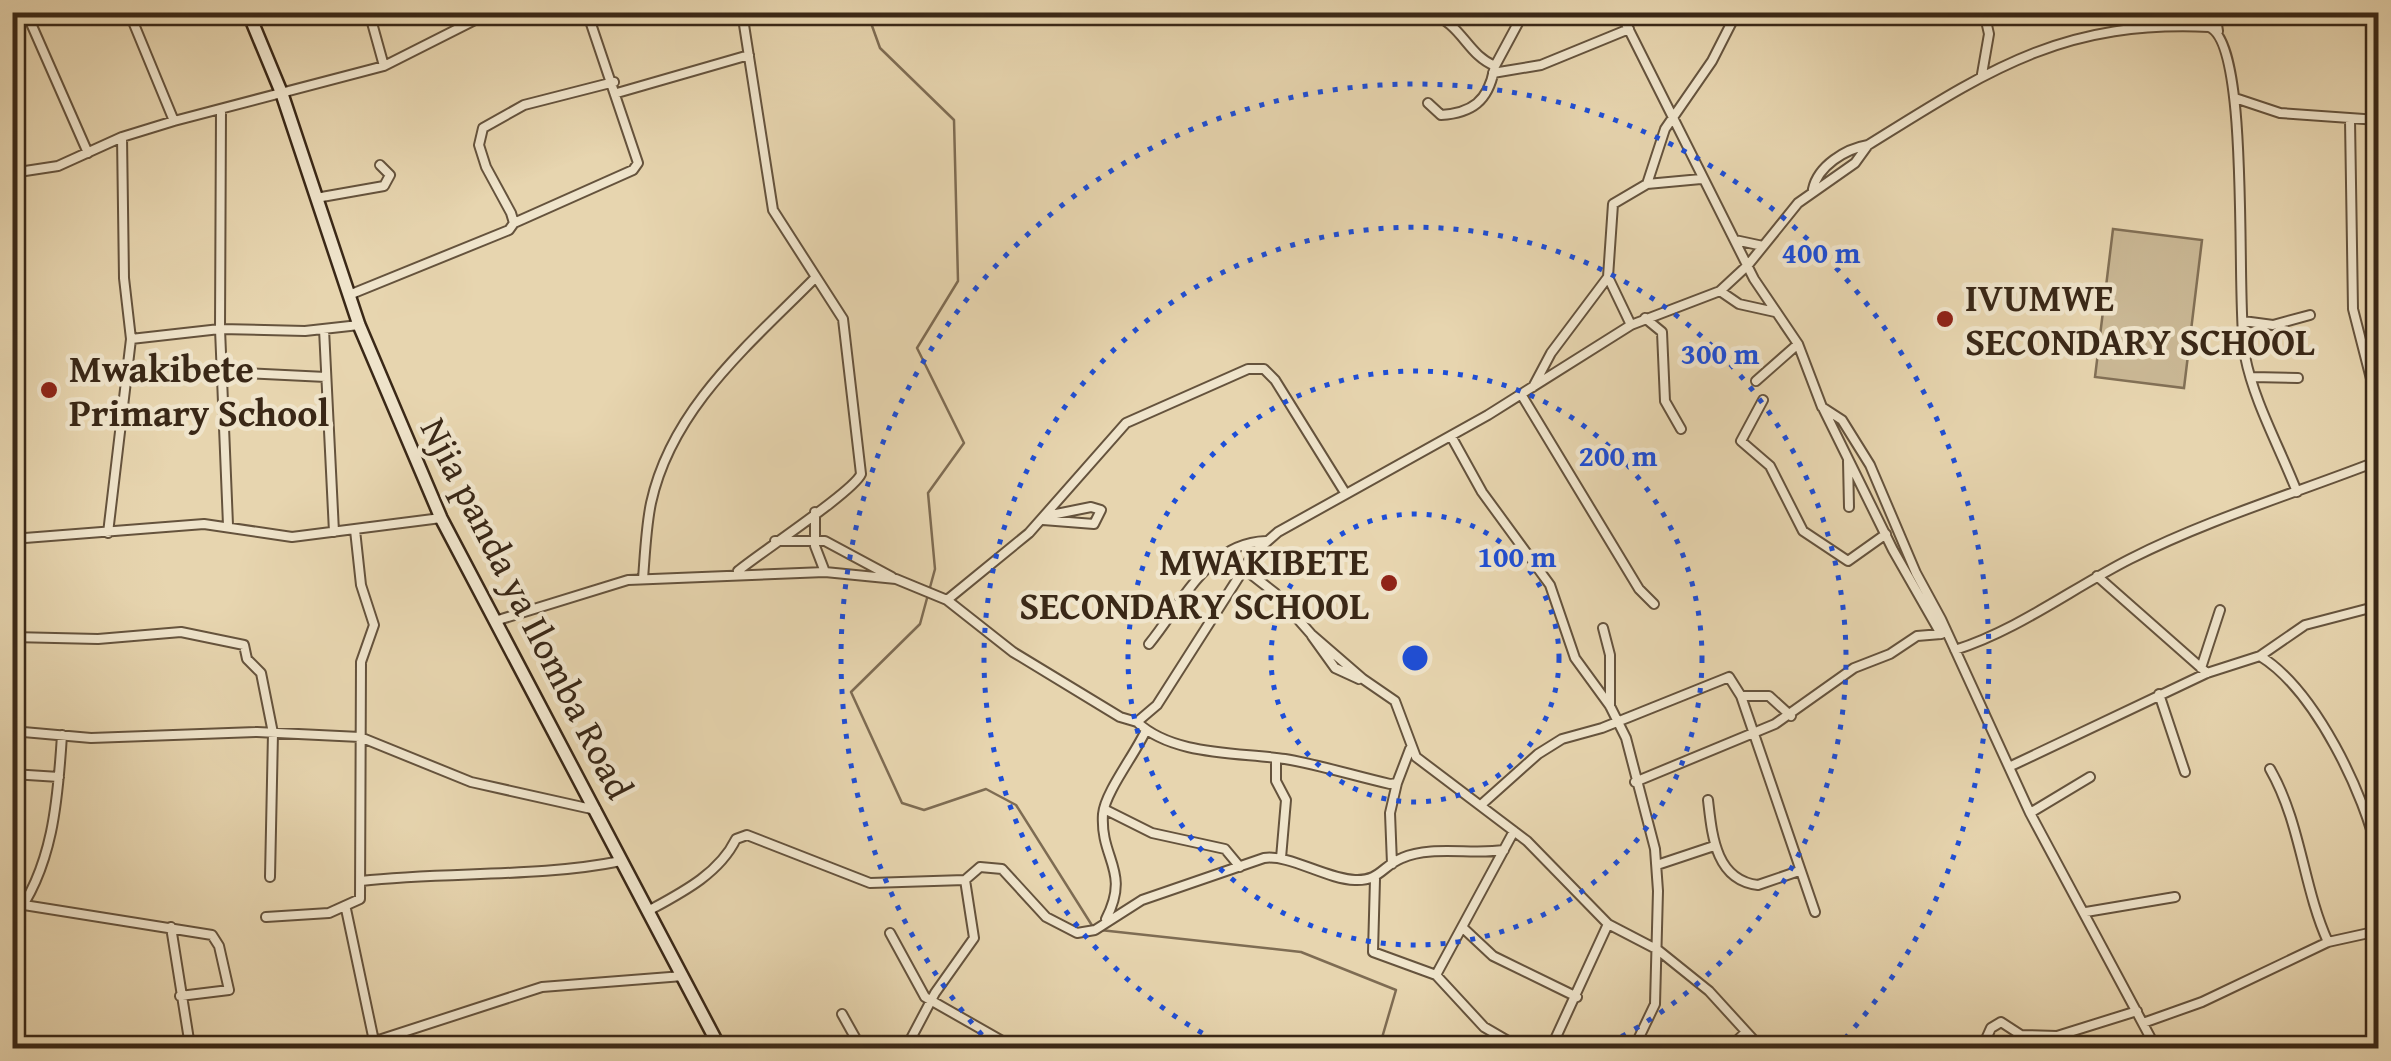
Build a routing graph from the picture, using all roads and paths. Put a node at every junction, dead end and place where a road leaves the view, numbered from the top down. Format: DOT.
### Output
graph roads {
  1 [pos="26,12"];
  2 [pos="129,12"];
  3 [pos="248,12"];
  4 [pos="369,12"];
  5 [pos="492,12"];
  6 [pos="587,12"];
  7 [pos="742,12"];
  8 [pos="1428,12"];
  9 [pos="1524,12"];
  10 [pos="1620,12"];
  11 [pos="1737,12"];
  12 [pos="1984,12"];
  13 [pos="2215,12"];
  14 [pos="2313,12"];
  15 [pos="2378,13"];
  16 [pos="479,15"];
  17 [pos="1629,30"];
  18 [pos="2218,30"];
  19 [pos="749,55"];
  20 [pos="384,66"];
  21 [pos="1494,69"];
  22 [pos="1982,74"];
  23 [pos="614,82"];
  24 [pos="618,93"];
  25 [pos="282,94"];
  26 [pos="2235,98"];
  27 [pos="1428,103"];
  28 [pos="222,110"];
  29 [pos="1671,119"];
  30 [pos="2350,120"];
  31 [pos="2378,120"];
  32 [pos="174,121"];
  33 [pos="122,138"];
  34 [pos="88,153"];
  35 [pos="380,164"];
  36 [pos="12,173"];
  37 [pos="1701,179"];
  38 [pos="1647,184"];
  39 [pos="316,198"];
  40 [pos="514,223"];
  41 [pos="1736,240"];
  42 [pos="1763,246"];
  43 [pos="1748,265"];
  44 [pos="816,277"];
  45 [pos="1608,277"];
  46 [pos="1720,291"];
  47 [pos="348,296"];
  48 [pos="1776,312"];
  49 [pos="2310,315"];
  50 [pos="1645,318"];
  51 [pos="2242,321"];
  52 [pos="359,325"];
  53 [pos="1632,325"];
  54 [pos="220,330"];
  55 [pos="324,330"];
  56 [pos="131,339"];
  57 [pos="1798,344"];
  58 [pos="224,372"];
  59 [pos="326,377"];
  60 [pos="2252,378"];
  61 [pos="2298,378"];
  62 [pos="1756,381"];
  63 [pos="1533,388"];
  64 [pos="1521,394"];
  65 [pos="1763,400"];
  66 [pos="2378,406"];
  67 [pos="1822,407"];
  68 [pos="1681,429"];
  69 [pos="1451,436"];
  70 [pos="1848,457"];
  71 [pos="2378,462"];
  72 [pos="1344,491"];
  73 [pos="2298,492"];
  74 [pos="1849,507"];
  75 [pos="815,512"];
  76 [pos="441,518"];
  77 [pos="1044,518"];
  78 [pos="228,525"];
  79 [pos="355,530"];
  80 [pos="334,532"];
  81 [pos="108,533"];
  82 [pos="1886,534"];
  83 [pos="12,539"];
  84 [pos="815,539"];
  85 [pos="1266,540"];
  86 [pos="774,542"];
  87 [pos="1225,554"];
  88 [pos="1244,569"];
  89 [pos="736,572"];
  90 [pos="826,572"];
  91 [pos="2097,576"];
  92 [pos="643,579"];
  93 [pos="896,579"];
  94 [pos="948,600"];
  95 [pos="1654,604"];
  96 [pos="2378,606"];
  97 [pos="2220,610"];
  98 [pos="496,621"];
  99 [pos="1604,628"];
  100 [pos="12,637"];
  101 [pos="1945,637"];
  102 [pos="1149,644"];
  103 [pos="1954,650"];
  104 [pos="2260,656"];
  105 [pos="2204,671"];
  106 [pos="2160,694"];
  107 [pos="1741,696"];
  108 [pos="1610,706"];
  109 [pos="1791,716"];
  110 [pos="1619,720"];
  111 [pos="1138,722"];
  112 [pos="1146,730"];
  113 [pos="12,731"];
  114 [pos="1753,732"];
  115 [pos="273,733"];
  116 [pos="62,736"];
  117 [pos="360,738"];
  118 [pos="1410,748"];
  119 [pos="1276,758"];
  120 [pos="2011,766"];
  121 [pos="2270,770"];
  122 [pos="2185,772"];
  123 [pos="12,774"];
  124 [pos="60,777"];
  125 [pos="2090,777"];
  126 [pos="1635,782"];
  127 [pos="1397,783"];
  128 [pos="1708,800"];
  129 [pos="1482,804"];
  130 [pos="1104,809"];
  131 [pos="596,810"];
  132 [pos="2030,813"];
  133 [pos="1514,831"];
  134 [pos="1714,846"];
  135 [pos="1504,850"];
  136 [pos="2378,856"];
  137 [pos="1281,858"];
  138 [pos="622,861"];
  139 [pos="1392,864"];
  140 [pos="1657,866"];
  141 [pos="1240,867"];
  142 [pos="1800,871"];
  143 [pos="270,877"];
  144 [pos="1376,879"];
  145 [pos="964,880"];
  146 [pos="362,881"];
  147 [pos="2176,898"];
  148 [pos="19,908"];
  149 [pos="346,909"];
  150 [pos="648,910"];
  151 [pos="1815,912"];
  152 [pos="2086,912"];
  153 [pos="266,917"];
  154 [pos="12,921"];
  155 [pos="1608,924"];
  156 [pos="1103,925"];
  157 [pos="1462,926"];
  158 [pos="171,927"];
  159 [pos="2378,931"];
  160 [pos="890,932"];
  161 [pos="2328,942"];
  162 [pos="1658,950"];
  163 [pos="1436,975"];
  164 [pos="683,976"];
  165 [pos="180,996"];
  166 [pos="1577,997"];
  167 [pos="930,1001"];
  168 [pos="2137,1011"];
  169 [pos="842,1014"];
  170 [pos="2143,1023"];
  171 [pos="1746,1032"];
  172 [pos="2058,1036"];
  173 [pos="1500,1038"];
  174 [pos="374,1040"];
  175 [pos="190,1046"];
  176 [pos="359,1048"];
  177 [pos="720,1048"];
  178 [pos="860,1048"];
  179 [pos="906,1048"];
  180 [pos="1026,1048"];
  181 [pos="1492,1048"];
  182 [pos="1520,1048"];
  183 [pos="1551,1048"];
  184 [pos="1636,1048"];
  185 [pos="1729,1048"];
  186 [pos="1761,1048"];
  187 [pos="1982,1048"];
  188 [pos="2057,1048"];
  189 [pos="2156,1048"];
  1 -- 34 [label="street"];
  2 -- 32 [label="street"];
  3 -- 25 [label="main road, Njia panda ya Ilomba Road"];
  4 -- 20 [label="street"];
  5 -- 16 [label="street"];
  6 -- 23 [label="street"];
  7 -- 19 [label="street"];
  8 -- 21 [label="street"];
  9 -- 21 [label="street"];
  10 -- 17 [label="street"];
  11 -- 29 [label="street"];
  12 -- 22 [label="street"];
  13 -- 18 [label="street"];
  14 -- 15 [label="street"];
  16 -- 20 [label="street"];
  17 -- 21 [label="street"];
  17 -- 29 [label="street"];
  18 -- 22 [label="street"];
  18 -- 26 [label="street"];
  19 -- 24 [label="street"];
  19 -- 44 [label="street"];
  20 -- 25 [label="street"];
  21 -- 27 [label="street"];
  22 -- 42 [label="street"];
  23 -- 24 [label="street"];
  23 -- 40 [label="street"];
  24 -- 40 [label="street"];
  25 -- 28 [label="street"];
  25 -- 39 [label="main road, Njia panda ya Ilomba Road"];
  26 -- 30 [label="street"];
  26 -- 51 [label="street"];
  28 -- 32 [label="street"];
  28 -- 54 [label="street"];
  29 -- 37 [label="street"];
  29 -- 38 [label="street"];
  30 -- 31 [label="street"];
  30 -- 66 [label="street"];
  32 -- 33 [label="street"];
  33 -- 34 [label="street"];
  33 -- 56 [label="street"];
  34 -- 36 [label="street"];
  35 -- 39 [label="street"];
  37 -- 38 [label="street"];
  37 -- 41 [label="street"];
  38 -- 45 [label="street"];
  39 -- 47 [label="main road, Njia panda ya Ilomba Road"];
  40 -- 47 [label="street"];
  41 -- 42 [label="street"];
  41 -- 43 [label="street"];
  42 -- 43 [label="street"];
  43 -- 46 [label="street"];
  43 -- 48 [label="street"];
  44 -- 75 [label="street"];
  44 -- 92 [label="street"];
  45 -- 53 [label="street"];
  45 -- 63 [label="street"];
  46 -- 48 [label="street"];
  46 -- 50 [label="street"];
  47 -- 52 [label="main road, Njia panda ya Ilomba Road"];
  48 -- 57 [label="street"];
  49 -- 51 [label="street"];
  50 -- 53 [label="street"];
  50 -- 68 [label="street"];
  51 -- 60 [label="street"];
  52 -- 55 [label="street"];
  52 -- 76 [label="main road, Njia panda ya Ilomba Road"];
  53 -- 63 [label="street"];
  54 -- 55 [label="street"];
  54 -- 56 [label="street"];
  54 -- 58 [label="street"];
  55 -- 59 [label="street"];
  56 -- 81 [label="street"];
  57 -- 62 [label="street"];
  57 -- 67 [label="street"];
  58 -- 59 [label="street"];
  58 -- 78 [label="street"];
  59 -- 80 [label="street"];
  60 -- 61 [label="street"];
  60 -- 73 [label="street"];
  63 -- 64 [label="street"];
  64 -- 69 [label="street"];
  64 -- 95 [label="street"];
  65 -- 82 [label="street"];
  67 -- 70 [label="street"];
  67 -- 101 [label="street"];
  69 -- 72 [label="street"];
  69 -- 108 [label="street"];
  70 -- 74 [label="street"];
  70 -- 82 [label="street"];
  71 -- 73 [label="street"];
  72 -- 77 [label="street"];
  72 -- 85 [label="street"];
  73 -- 91 [label="street"];
  75 -- 84 [label="street"];
  75 -- 86 [label="street"];
  76 -- 79 [label="street"];
  76 -- 98 [label="main road, Njia panda ya Ilomba Road"];
  77 -- 77 [label="street"];
  77 -- 94 [label="street"];
  78 -- 80 [label="street"];
  78 -- 81 [label="street"];
  79 -- 80 [label="street"];
  79 -- 117 [label="street"];
  81 -- 83 [label="street"];
  82 -- 101 [label="street"];
  84 -- 86 [label="street"];
  84 -- 90 [label="street"];
  84 -- 93 [label="street"];
  85 -- 87 [label="street"];
  85 -- 88 [label="street"];
  86 -- 89 [label="street"];
  87 -- 88 [label="street"];
  87 -- 102 [label="street"];
  88 -- 111 [label="street"];
  88 -- 118 [label="street"];
  89 -- 90 [label="street"];
  89 -- 92 [label="street"];
  90 -- 93 [label="street"];
  91 -- 103 [label="street"];
  91 -- 105 [label="street"];
  92 -- 98 [label="street"];
  93 -- 94 [label="street"];
  94 -- 111 [label="street"];
  96 -- 104 [label="street"];
  97 -- 105 [label="street"];
  98 -- 131 [label="main road, Njia panda ya Ilomba Road"];
  99 -- 108 [label="street"];
  100 -- 115 [label="street"];
  101 -- 103 [label="street"];
  101 -- 109 [label="street"];
  103 -- 120 [label="street"];
  104 -- 105 [label="street"];
  104 -- 136 [label="street"];
  105 -- 106 [label="street"];
  106 -- 120 [label="street"];
  106 -- 122 [label="street"];
  107 -- 109 [label="street"];
  107 -- 110 [label="street"];
  107 -- 114 [label="street"];
  108 -- 110 [label="street"];
  109 -- 114 [label="street"];
  110 -- 126 [label="street"];
  110 -- 129 [label="street"];
  111 -- 112 [label="street"];
  112 -- 119 [label="street"];
  112 -- 130 [label="street"];
  113 -- 116 [label="street"];
  114 -- 126 [label="street"];
  114 -- 142 [label="street"];
  115 -- 116 [label="street"];
  115 -- 117 [label="street"];
  115 -- 143 [label="street"];
  116 -- 124 [label="street"];
  117 -- 131 [label="street"];
  117 -- 146 [label="street"];
  118 -- 127 [label="street"];
  118 -- 129 [label="street"];
  119 -- 127 [label="street"];
  119 -- 137 [label="street"];
  120 -- 132 [label="street"];
  121 -- 161 [label="street"];
  123 -- 124 [label="street"];
  124 -- 148 [label="street"];
  125 -- 132 [label="street"];
  126 -- 140 [label="street"];
  127 -- 139 [label="street"];
  128 -- 134 [label="street"];
  129 -- 133 [label="street"];
  130 -- 141 [label="street"];
  130 -- 156 [label="street"];
  131 -- 138 [label="main road, Njia panda ya Ilomba Road"];
  132 -- 152 [label="street"];
  133 -- 135 [label="street"];
  133 -- 155 [label="street"];
  134 -- 140 [label="street"];
  134 -- 142 [label="street"];
  135 -- 139 [label="street"];
  135 -- 157 [label="street"];
  137 -- 141 [label="street"];
  137 -- 144 [label="street"];
  138 -- 146 [label="street"];
  138 -- 150 [label="main road, Njia panda ya Ilomba Road"];
  139 -- 144 [label="street"];
  140 -- 162 [label="street"];
  141 -- 156 [label="street"];
  142 -- 151 [label="street"];
  144 -- 163 [label="street"];
  145 -- 150 [label="street"];
  145 -- 156 [label="street"];
  145 -- 167 [label="street"];
  146 -- 149 [label="street"];
  147 -- 152 [label="street"];
  148 -- 154 [label="street"];
  148 -- 158 [label="street"];
  149 -- 153 [label="street"];
  149 -- 174 [label="street"];
  150 -- 164 [label="main road, Njia panda ya Ilomba Road"];
  152 -- 168 [label="street"];
  155 -- 162 [label="street"];
  155 -- 166 [label="street"];
  157 -- 163 [label="street"];
  157 -- 166 [label="street"];
  158 -- 165 [label="street"];
  158 -- 165 [label="street"];
  159 -- 161 [label="street"];
  160 -- 167 [label="street"];
  161 -- 170 [label="street"];
  162 -- 171 [label="street"];
  162 -- 184 [label="street"];
  163 -- 173 [label="street"];
  164 -- 174 [label="street"];
  164 -- 177 [label="main road, Njia panda ya Ilomba Road"];
  165 -- 175 [label="street"];
  166 -- 183 [label="street"];
  167 -- 179 [label="street"];
  167 -- 180 [label="street"];
  168 -- 170 [label="street"];
  168 -- 172 [label="street"];
  169 -- 178 [label="street"];
  170 -- 189 [label="street"];
  171 -- 185 [label="street"];
  171 -- 186 [label="street"];
  172 -- 187 [label="street"];
  172 -- 188 [label="street"];
  173 -- 181 [label="street"];
  173 -- 182 [label="street"];
  174 -- 176 [label="street"];
}
